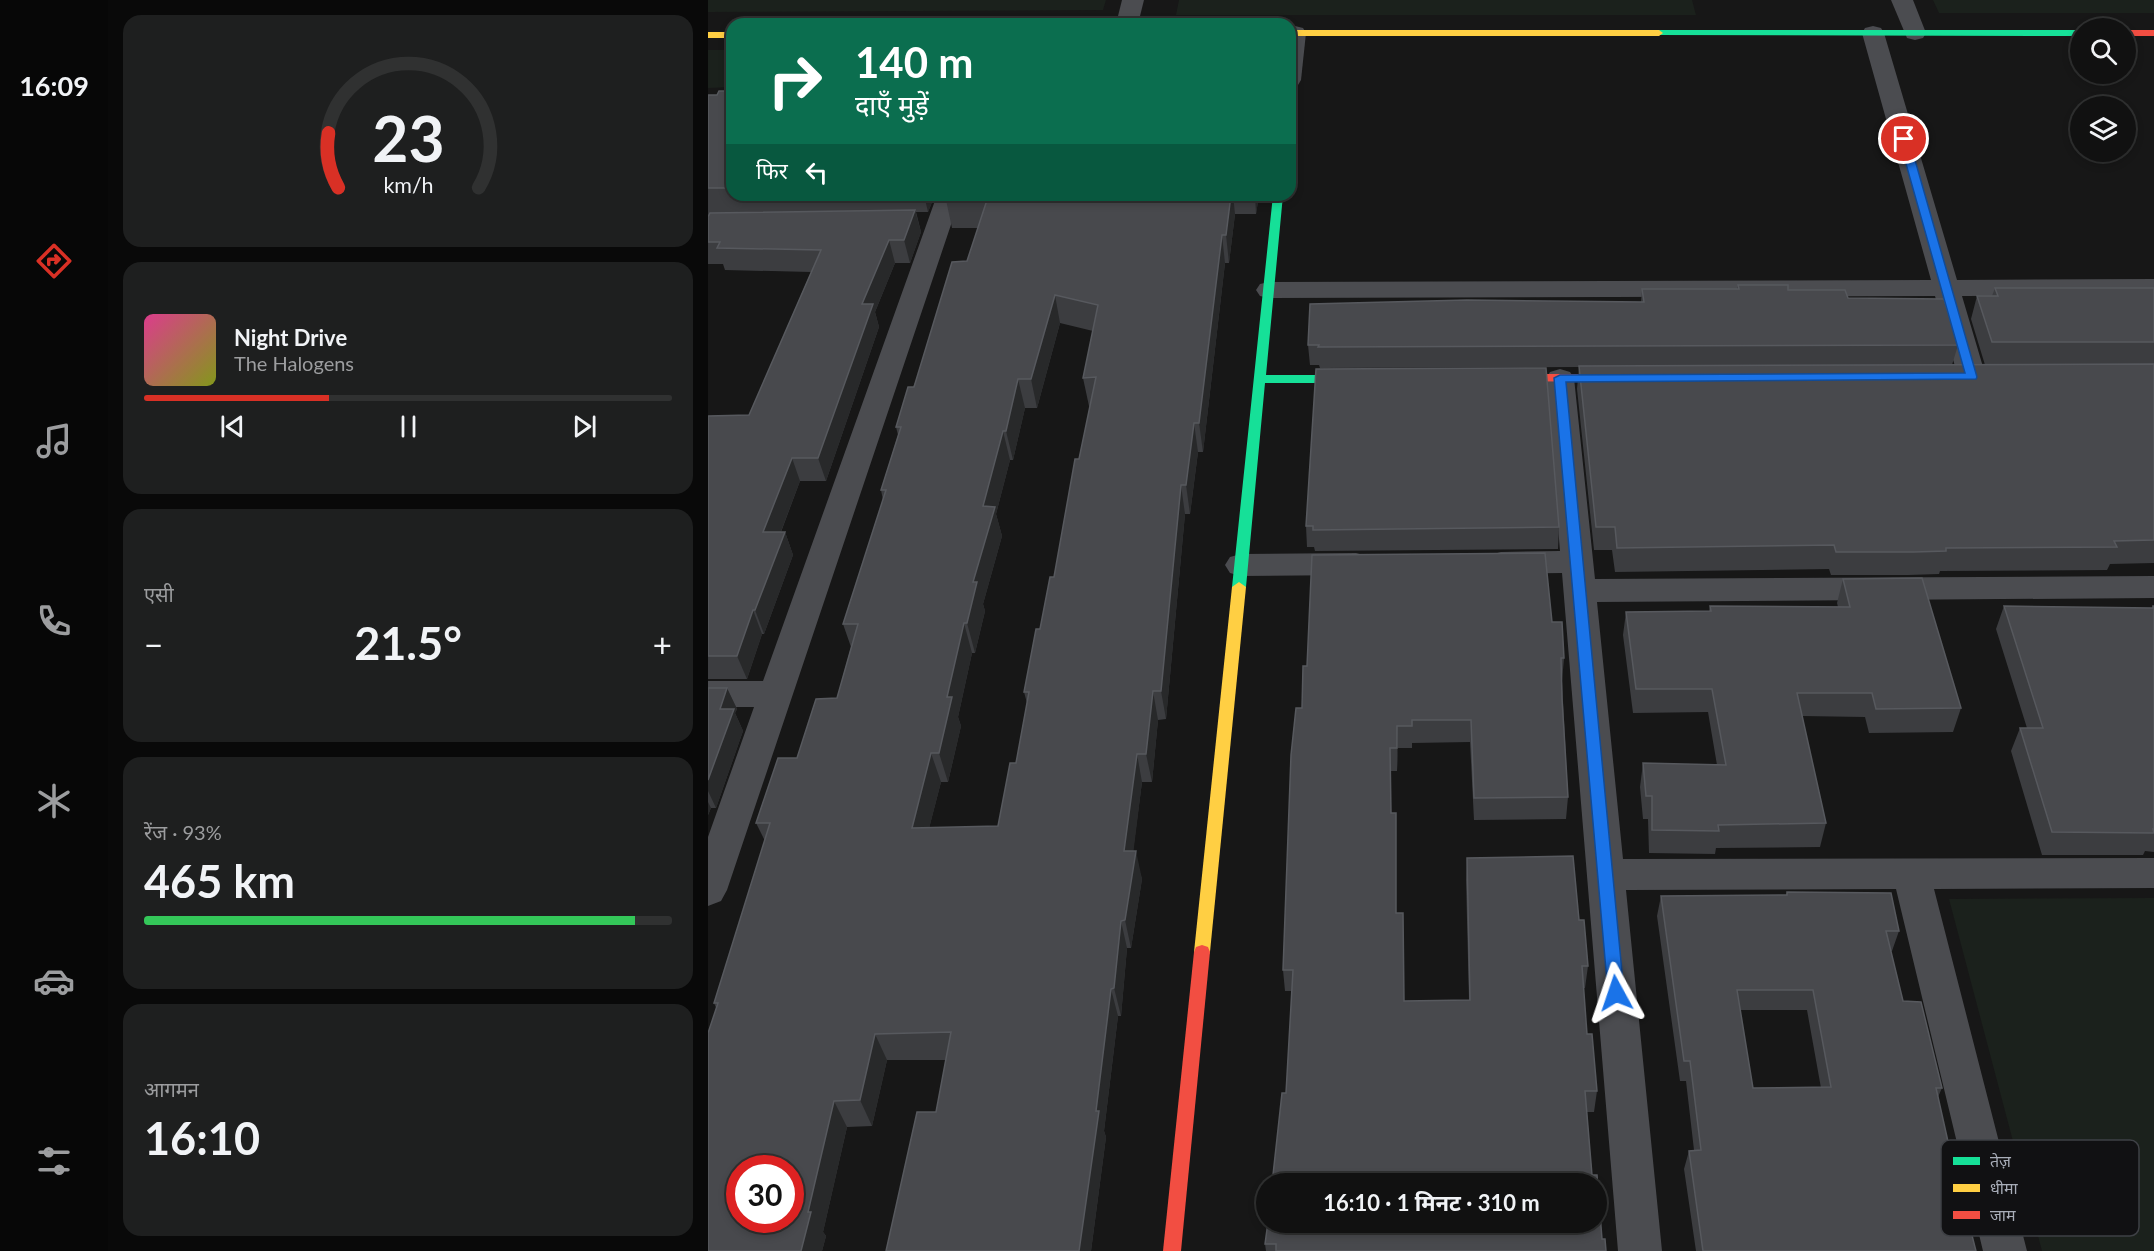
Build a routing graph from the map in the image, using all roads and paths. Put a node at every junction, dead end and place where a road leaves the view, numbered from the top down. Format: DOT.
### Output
graph roads {
  1 [pos="1133,0"];
  2 [pos="1902,0"];
  3 [pos="1128,18"];
  4 [pos="1296,33"];
  5 [pos="1873,33"];
  6 [pos="1915,33"];
  7 [pos="2070,33"];
  8 [pos="2136,33"];
  9 [pos="2154,33"];
  10 [pos="708,35"];
  11 [pos="726,35"];
  12 [pos="1277,201"];
  13 [pos="935,213"];
  14 [pos="2154,287"];
  15 [pos="1946,288"];
  16 [pos="1269,290"];
  17 [pos="1972,377"];
  18 [pos="1491,378"];
  19 [pos="1560,378"];
  20 [pos="1642,378"];
  21 [pos="1260,379"];
  22 [pos="1375,379"];
  23 [pos="1473,563"];
  24 [pos="1380,564"];
  25 [pos="1241,565"];
  26 [pos="1578,576"];
  27 [pos="2154,587"];
  28 [pos="708,694"];
  29 [pos="776,694"];
  30 [pos="2154,873"];
  31 [pos="1911,874"];
  32 [pos="1605,875"];
  33 [pos="708,890"];
  34 [pos="1977,1140"];
  35 [pos="2001,1236"];
  36 [pos="1172,1251"];
  37 [pos="1640,1251"];
  38 [pos="2005,1251"];
  1 -- 3 [label="street"];
  2 -- 6 [label="street"];
  4 -- 5 [label="street"];
  5 -- 6 [label="street"];
  5 -- 15 [label="street"];
  6 -- 7 [label="street"];
  8 -- 9 [label="street"];
  10 -- 11 [label="street"];
  12 -- 16 [label="street"];
  13 -- 29 [label="street"];
  14 -- 15 [label="street"];
  15 -- 16 [label="street"];
  15 -- 17 [label="street"];
  16 -- 21 [label="street"];
  18 -- 19 [label="street"];
  19 -- 20 [label="street"];
  19 -- 26 [label="street"];
  21 -- 22 [label="street"];
  21 -- 25 [label="street"];
  23 -- 26 [label="street"];
  24 -- 25 [label="street"];
  25 -- 36 [label="street"];
  26 -- 27 [label="street"];
  26 -- 32 [label="street"];
  28 -- 29 [label="street"];
  29 -- 33 [label="street"];
  30 -- 31 [label="street"];
  31 -- 32 [label="street"];
  31 -- 34 [label="street"];
  32 -- 37 [label="street"];
  35 -- 38 [label="street"];
}
